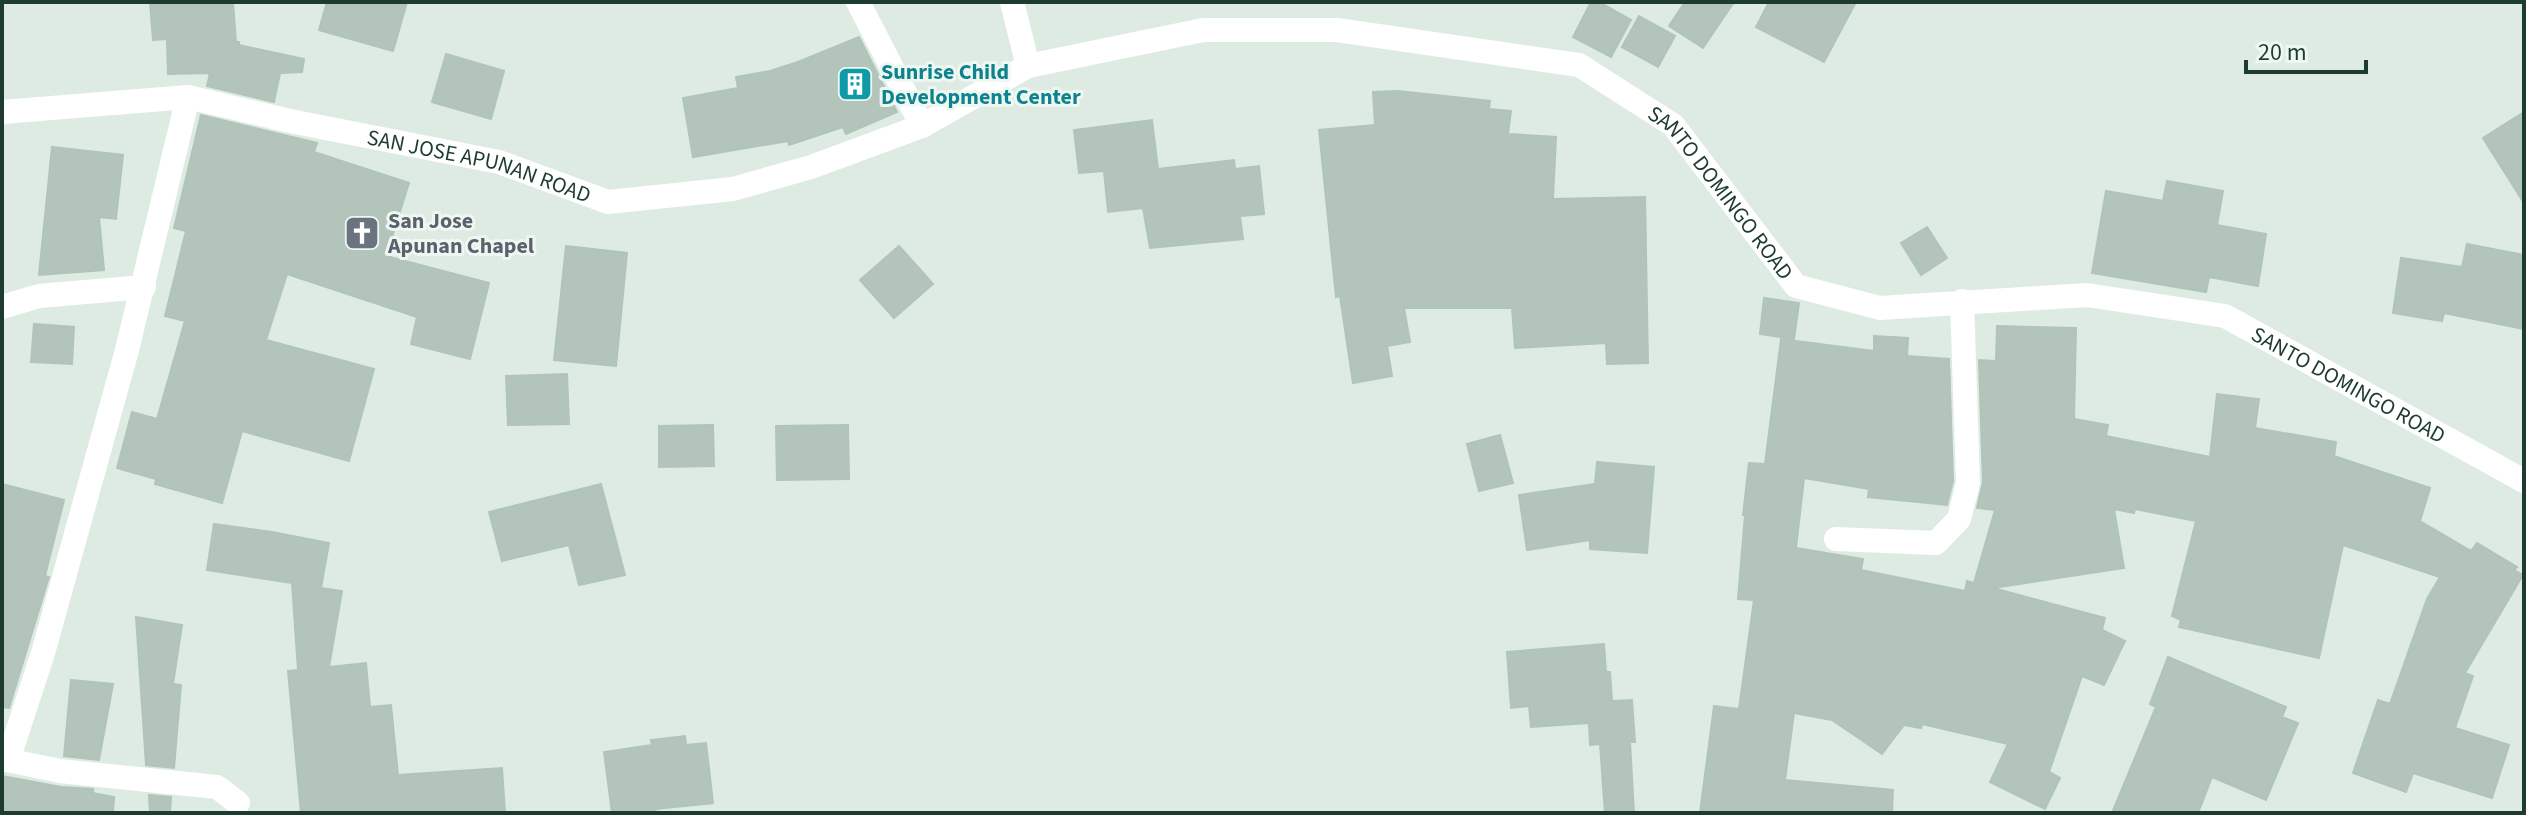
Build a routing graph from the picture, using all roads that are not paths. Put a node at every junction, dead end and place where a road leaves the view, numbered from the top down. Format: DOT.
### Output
graph roads {
  1 [pos="858,2"];
  2 [pos="1012,2"];
  3 [pos="1028,66"];
  4 [pos="188,97"];
  5 [pos="2,112"];
  6 [pos="922,126"];
  7 [pos="144,287"];
  8 [pos="1962,301"];
  9 [pos="2,307"];
  10 [pos="2524,481"];
  11 [pos="1836,539"];
  12 [pos="5,759"];
  13 [pos="238,803"];
  1 -- 6 [label="street"];
  2 -- 3 [label="street"];
  3 -- 6 [label="street, SAN JOSE APUNAN ROAD"];
  3 -- 8 [label="street, SANTO DOMINGO ROAD"];
  4 -- 5 [label="street, SAN JOSE APUNAN ROAD"];
  4 -- 6 [label="street, SAN JOSE APUNAN ROAD"];
  4 -- 7 [label="street"];
  7 -- 9 [label="street"];
  7 -- 12 [label="street"];
  8 -- 10 [label="street, SANTO DOMINGO ROAD"];
  8 -- 11 [label="street"];
  12 -- 13 [label="street"];
}
